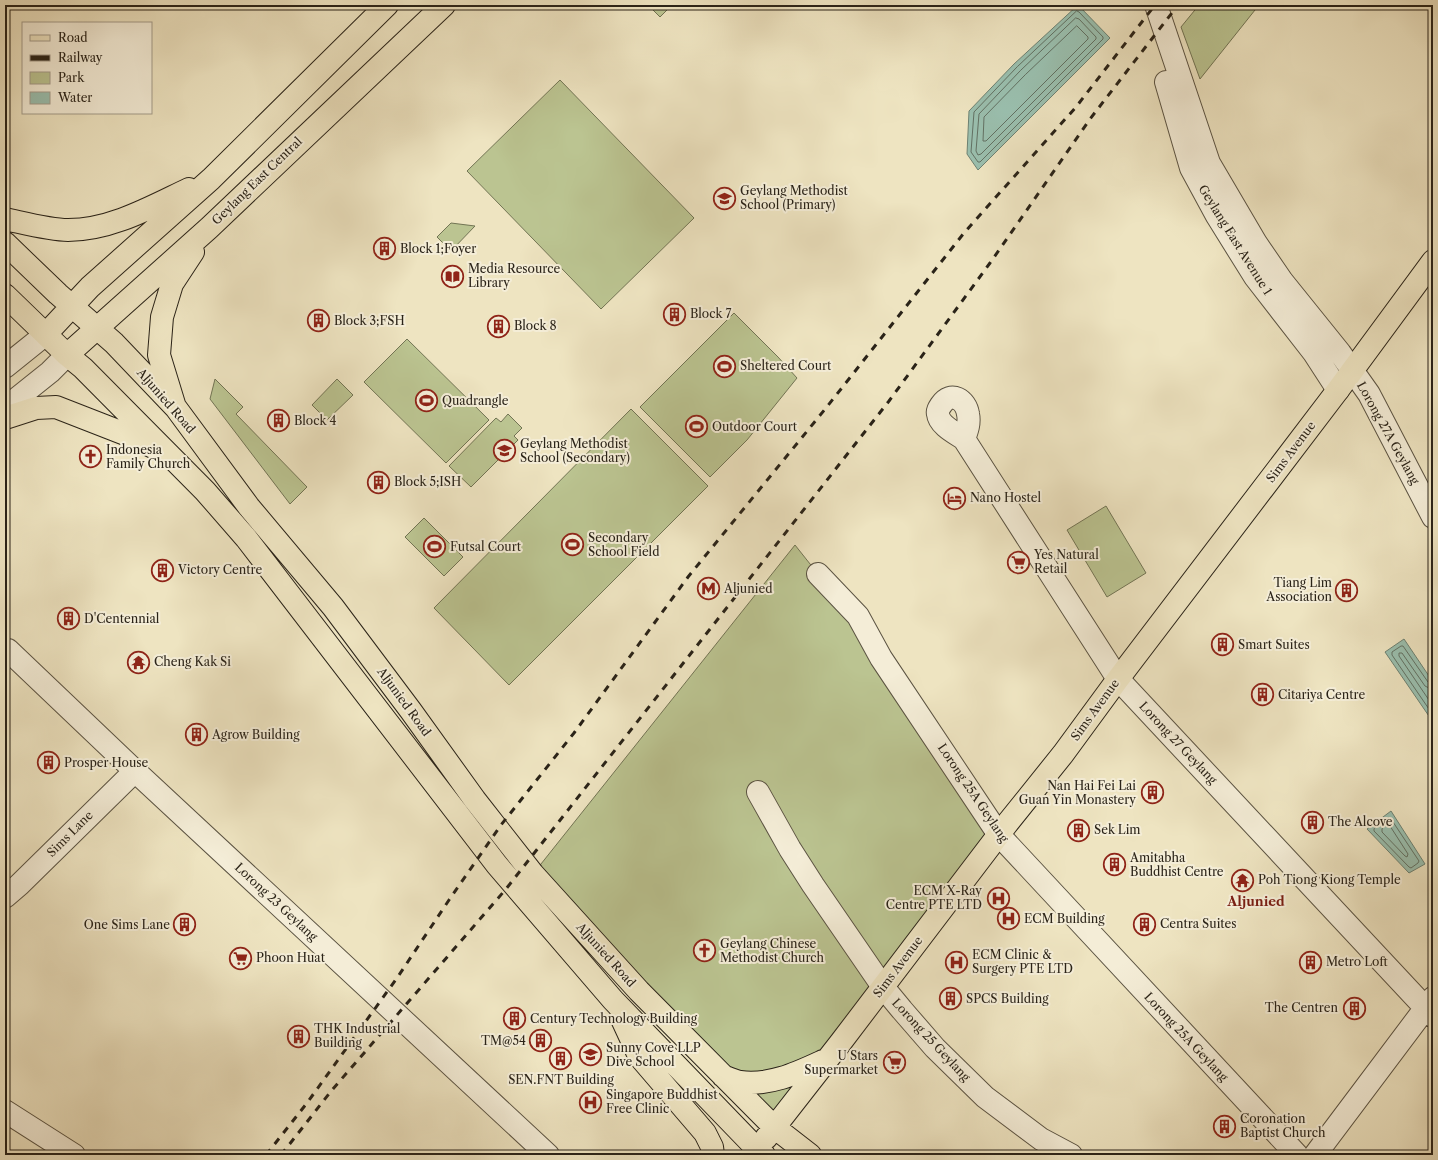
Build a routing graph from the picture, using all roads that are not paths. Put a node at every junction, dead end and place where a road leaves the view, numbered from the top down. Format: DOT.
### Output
graph roads {
  1 [pos="387,5"];
  2 [pos="444,5"];
  3 [pos="1142,5"];
  4 [pos="1156,5"];
  5 [pos="211,179"];
  6 [pos="5,219"];
  7 [pos="209,228"];
  8 [pos="5,242"];
  9 [pos="1433,261"];
  10 [pos="5,295"];
  11 [pos="72,306"];
  12 [pos="97,328"];
  13 [pos="46,334"];
  14 [pos="67,355"];
  15 [pos="5,367"];
  16 [pos="1353,370"];
  17 [pos="1338,390"];
  18 [pos="5,408"];
  19 [pos="176,408"];
  20 [pos="5,418"];
  21 [pos="964,438"];
  22 [pos="172,457"];
  23 [pos="1433,517"];
  24 [pos="818,574"];
  25 [pos="5,650"];
  26 [pos="1118,679"];
  27 [pos="135,771"];
  28 [pos="758,792"];
  29 [pos="999,835"];
  30 [pos="5,897"];
  31 [pos="883,987"];
  32 [pos="613,1000"];
  33 [pos="1430,1007"];
  34 [pos="829,1057"];
  35 [pos="723,1076"];
  36 [pos="5,1111"];
  37 [pos="774,1127"];
  38 [pos="758,1153"];
  39 [pos="74,1155"];
  40 [pos="548,1155"];
  41 [pos="713,1155"];
  42 [pos="810,1155"];
  43 [pos="1071,1155"];
  44 [pos="1297,1155"];
  45 [pos="1315,1155"];
  1 -- 5 [label="main road"];
  2 -- 7 [label="main road, Geylang East Central"];
  3 -- 17 [label="street, Geylang East Avenue 1"];
  4 -- 16 [label="street, Geylang East Avenue 1"];
  5 -- 6 [label="main road"];
  5 -- 11 [label="main road"];
  7 -- 12 [label="main road, Geylang East Central"];
  7 -- 19 [label="main road"];
  8 -- 11 [label="main road, Aljunied Road"];
  9 -- 16 [label="main road, Sims Avenue"];
  10 -- 13 [label="main road, Aljunied Road"];
  11 -- 12 [label="main road, Aljunied Road"];
  11 -- 13 [label="main road"];
  12 -- 14 [label="main road, Geylang East Central"];
  12 -- 19 [label="main road, Aljunied Road"];
  13 -- 14 [label="main road, Aljunied Road"];
  13 -- 15 [label="street"];
  14 -- 18 [label="street"];
  14 -- 22 [label="main road, Aljunied Road"];
  16 -- 17 [label="main road, Sims Avenue"];
  16 -- 23 [label="street, Lorong 27A Geylang"];
  17 -- 26 [label="main road, Sims Avenue"];
  19 -- 35 [label="main road, Aljunied Road"];
  20 -- 22 [label="main road"];
  21 -- 26 [label="street, Lorong 27 Geylang"];
  22 -- 32 [label="main road, Aljunied Road"];
  24 -- 29 [label="street, Lorong 25A Geylang"];
  25 -- 27 [label="street, Lorong 23 Geylang"];
  26 -- 29 [label="main road, Sims Avenue"];
  26 -- 33 [label="street, Lorong 27 Geylang"];
  27 -- 30 [label="street, Sims Lane"];
  27 -- 40 [label="street, Lorong 23 Geylang"];
  28 -- 31 [label="street, Lorong 25 Geylang"];
  29 -- 31 [label="main road, Sims Avenue"];
  29 -- 44 [label="street, Lorong 25A Geylang"];
  31 -- 34 [label="main road, Sims Avenue"];
  31 -- 43 [label="street, Lorong 25 Geylang"];
  32 -- 38 [label="main road, Aljunied Road"];
  32 -- 41 [label="main road"];
  33 -- 45 [label="street"];
  34 -- 35 [label="main road"];
  34 -- 37 [label="main road, Sims Avenue"];
  35 -- 37 [label="main road, Aljunied Road"];
  36 -- 39 [label="street"];
  37 -- 38 [label="main road, Sims Avenue"];
  37 -- 42 [label="main road, Aljunied Road"];
}
